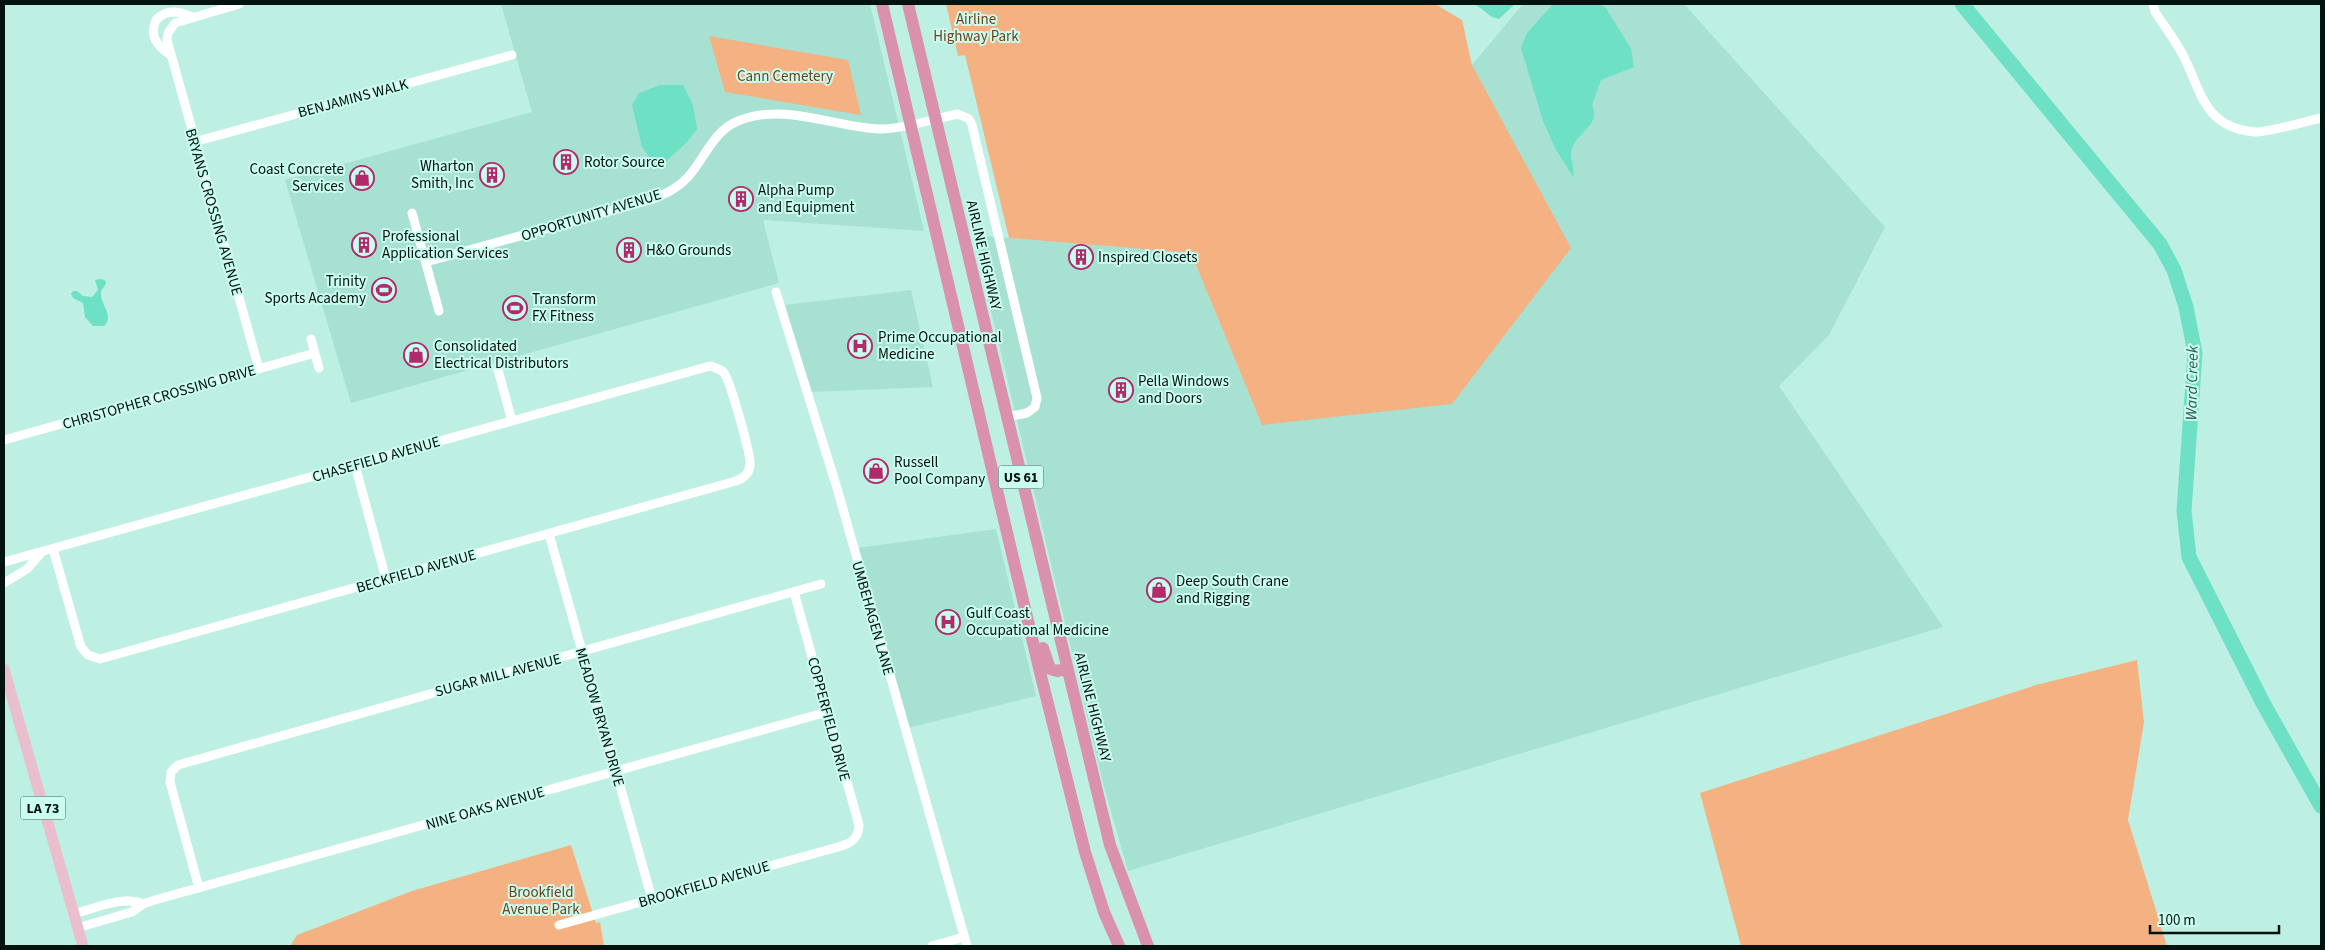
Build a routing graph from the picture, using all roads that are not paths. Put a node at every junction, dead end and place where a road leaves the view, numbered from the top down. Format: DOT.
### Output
graph roads {
  1 [pos="239,4"];
  2 [pos="882,4"];
  3 [pos="908,4"];
  4 [pos="2153,4"];
  5 [pos="193,16"];
  6 [pos="170,55"];
  7 [pos="512,55"];
  8 [pos="2321,118"];
  9 [pos="935,119"];
  10 [pos="910,124"];
  11 [pos="194,142"];
  12 [pos="412,213"];
  13 [pos="426,262"];
  14 [pos="776,292"];
  15 [pos="439,311"];
  16 [pos="311,339"];
  17 [pos="315,353"];
  18 [pos="319,368"];
  19 [pos="259,369"];
  20 [pos="498,370"];
  21 [pos="1006,417"];
  22 [pos="512,421"];
  23 [pos="4,440"];
  24 [pos="355,465"];
  25 [pos="736,481"];
  26 [pos="998,490"];
  27 [pos="549,534"];
  28 [pos="54,549"];
  29 [pos="42,552"];
  30 [pos="4,562"];
  31 [pos="386,579"];
  32 [pos="4,583"];
  33 [pos="821,584"];
  34 [pos="794,592"];
  35 [pos="582,652"];
  36 [pos="4,669"];
  37 [pos="1067,669"];
  38 [pos="827,712"];
  39 [pos="615,772"];
  40 [pos="850,843"];
  41 [pos="199,888"];
  42 [pos="652,899"];
  43 [pos="143,904"];
  44 [pos="73,914"];
  45 [pos="559,925"];
  46 [pos="77,928"];
  47 [pos="966,942"];
  48 [pos="83,946"];
  49 [pos="932,946"];
  50 [pos="1120,946"];
  51 [pos="1148,946"];
  1 -- 5 [label="street"];
  2 -- 10 [label="highway, US 61"];
  3 -- 9 [label="highway, AIRLINE HIGHWAY / US 61"];
  4 -- 8 [label="street"];
  5 -- 6 [label="street"];
  5 -- 6 [label="street"];
  6 -- 11 [label="street, BRYANS CROSSING AVENUE"];
  7 -- 11 [label="street, BENJAMINS WALK"];
  9 -- 10 [label="street, OPPORTUNITY AVENUE"];
  9 -- 21 [label="highway, AIRLINE HIGHWAY / US 61"];
  9 -- 21 [label="street, OPPORTUNITY AVENUE"];
  10 -- 13 [label="street, OPPORTUNITY AVENUE"];
  10 -- 26 [label="highway, US 61"];
  11 -- 19 [label="street, BRYANS CROSSING AVENUE"];
  12 -- 13 [label="street"];
  13 -- 15 [label="street"];
  14 -- 47 [label="street, UMBEHAGEN LANE"];
  16 -- 17 [label="street"];
  17 -- 18 [label="street"];
  17 -- 19 [label="street, CHRISTOPHER CROSSING DRIVE"];
  19 -- 23 [label="street, CHRISTOPHER CROSSING DRIVE"];
  20 -- 22 [label="street"];
  21 -- 37 [label="highway, AIRLINE HIGHWAY / US 61"];
  22 -- 24 [label="street, CHASEFIELD AVENUE"];
  22 -- 25 [label="street, CHASEFIELD AVENUE"];
  24 -- 28 [label="street, CHASEFIELD AVENUE"];
  24 -- 31 [label="street"];
  25 -- 27 [label="street, BECKFIELD AVENUE"];
  26 -- 37 [label="highway"];
  26 -- 50 [label="highway, US 61"];
  27 -- 31 [label="street, BECKFIELD AVENUE"];
  27 -- 35 [label="street, MEADOW BRYAN DRIVE"];
  28 -- 29 [label="street, CHASEFIELD AVENUE"];
  28 -- 31 [label="street, BECKFIELD AVENUE"];
  29 -- 30 [label="street, CHASEFIELD AVENUE"];
  29 -- 32 [label="street"];
  33 -- 34 [label="street, SUGAR MILL AVENUE"];
  34 -- 35 [label="street, SUGAR MILL AVENUE"];
  34 -- 38 [label="street, COPPERFIELD DRIVE"];
  35 -- 39 [label="street, MEADOW BRYAN DRIVE"];
  35 -- 41 [label="street, SUGAR MILL AVENUE"];
  36 -- 44 [label="main road, LA 73"];
  37 -- 51 [label="highway, AIRLINE HIGHWAY / US 61"];
  38 -- 39 [label="street, NINE OAKS AVENUE"];
  38 -- 40 [label="street, COPPERFIELD DRIVE"];
  39 -- 41 [label="street, NINE OAKS AVENUE"];
  39 -- 42 [label="street, MEADOW BRYAN DRIVE"];
  40 -- 42 [label="street, BROOKFIELD AVENUE"];
  41 -- 43 [label="street, NINE OAKS AVENUE"];
  42 -- 45 [label="street, BROOKFIELD AVENUE"];
  43 -- 44 [label="street, NINE OAKS AVENUE"];
  43 -- 46 [label="street, NINE OAKS AVENUE"];
  44 -- 46 [label="main road, LA 73"];
  46 -- 48 [label="main road, LA 73"];
  47 -- 49 [label="street"];
}
